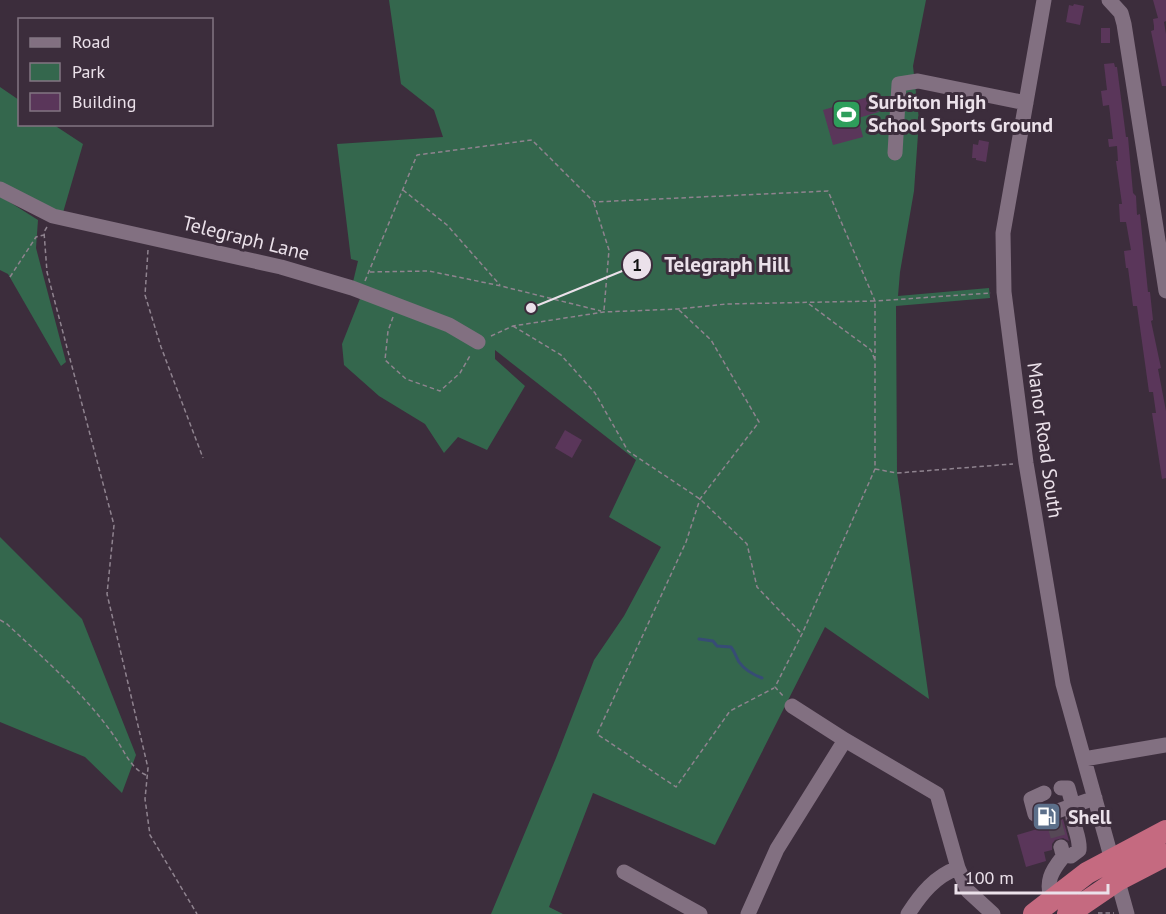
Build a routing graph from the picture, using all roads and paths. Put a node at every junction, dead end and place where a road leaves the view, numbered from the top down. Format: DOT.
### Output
graph roads {
  1 [pos="1044,0"];
  2 [pos="1109,0"];
  3 [pos="1026,103"];
  4 [pos="895,153"];
  5 [pos="0,189"];
  6 [pos="403,189"];
  7 [pos="594,202"];
  8 [pos="53,216"];
  9 [pos="45,235"];
  10 [pos="150,237"];
  11 [pos="369,272"];
  12 [pos="10,277"];
  13 [pos="501,286"];
  14 [pos="361,291"];
  15 [pos="1166,291"];
  16 [pos="1004,292"];
  17 [pos="875,301"];
  18 [pos="808,303"];
  19 [pos="398,306"];
  20 [pos="678,309"];
  21 [pos="604,312"];
  22 [pos="513,326"];
  23 [pos="478,342"];
  24 [pos="876,363"];
  25 [pos="203,458"];
  26 [pos="1026,463"];
  27 [pos="875,469"];
  28 [pos="700,499"];
  29 [pos="0,620"];
  30 [pos="802,634"];
  31 [pos="775,687"];
  32 [pos="792,706"];
  33 [pos="845,740"];
  34 [pos="1166,745"];
  35 [pos="1084,759"];
  36 [pos="147,775"];
  37 [pos="1061,788"];
  38 [pos="1044,793"];
  39 [pos="1095,798"];
  40 [pos="1075,805"];
  41 [pos="1166,831"];
  42 [pos="1166,846"];
  43 [pos="1166,855"];
  44 [pos="958,868"];
  45 [pos="1115,869"];
  46 [pos="624,872"];
  47 [pos="1049,907"];
  48 [pos="196,914"];
  49 [pos="700,914"];
  50 [pos="748,914"];
  51 [pos="908,914"];
  52 [pos="993,914"];
  53 [pos="1034,914"];
  54 [pos="1068,914"];
  55 [pos="1093,914"];
  56 [pos="1115,914"];
  57 [pos="1127,914"];
  1 -- 3 [label="street, Manor Road South"];
  2 -- 15 [label="street"];
  3 -- 4 [label="street"];
  3 -- 16 [label="street, Manor Road South"];
  5 -- 8 [label="street, Telegraph Lane"];
  6 -- 7 [label="path"];
  6 -- 11 [label="path"];
  6 -- 13 [label="path"];
  7 -- 17 [label="path"];
  7 -- 21 [label="path"];
  8 -- 9 [label="path"];
  8 -- 10 [label="street, Telegraph Lane"];
  9 -- 12 [label="path"];
  9 -- 36 [label="path"];
  10 -- 14 [label="street, Telegraph Lane"];
  10 -- 25 [label="path"];
  11 -- 13 [label="path"];
  11 -- 14 [label="path"];
  13 -- 21 [label="path"];
  14 -- 19 [label="street, Telegraph Lane"];
  16 -- 17 [label="path"];
  16 -- 26 [label="street, Manor Road South"];
  17 -- 18 [label="path"];
  17 -- 24 [label="path"];
  18 -- 20 [label="path"];
  18 -- 24 [label="path"];
  19 -- 23 [label="street, Telegraph Lane"];
  19 -- 23 [label="path"];
  20 -- 21 [label="path"];
  20 -- 28 [label="path"];
  21 -- 22 [label="path"];
  22 -- 23 [label="path"];
  22 -- 28 [label="path"];
  24 -- 27 [label="path"];
  26 -- 27 [label="path"];
  26 -- 35 [label="street, Manor Road South"];
  27 -- 30 [label="path"];
  28 -- 30 [label="path"];
  28 -- 31 [label="path"];
  29 -- 36 [label="path"];
  30 -- 31 [label="path"];
  31 -- 32 [label="path"];
  32 -- 33 [label="street"];
  33 -- 44 [label="street"];
  33 -- 50 [label="street"];
  34 -- 35 [label="street"];
  35 -- 39 [label="street, Manor Road South"];
  36 -- 48 [label="path"];
  37 -- 40 [label="street"];
  38 -- 40 [label="street"];
  39 -- 40 [label="street"];
  39 -- 45 [label="street, Manor Road South"];
  40 -- 47 [label="street"];
  41 -- 45 [label="highway"];
  42 -- 45 [label="highway"];
  43 -- 45 [label="highway"];
  44 -- 51 [label="street"];
  44 -- 52 [label="street"];
  45 -- 47 [label="highway"];
  45 -- 54 [label="highway"];
  45 -- 57 [label="street, Manor Road South"];
  46 -- 49 [label="street"];
  47 -- 53 [label="highway"];
  55 -- 56 [label="path"];
}
